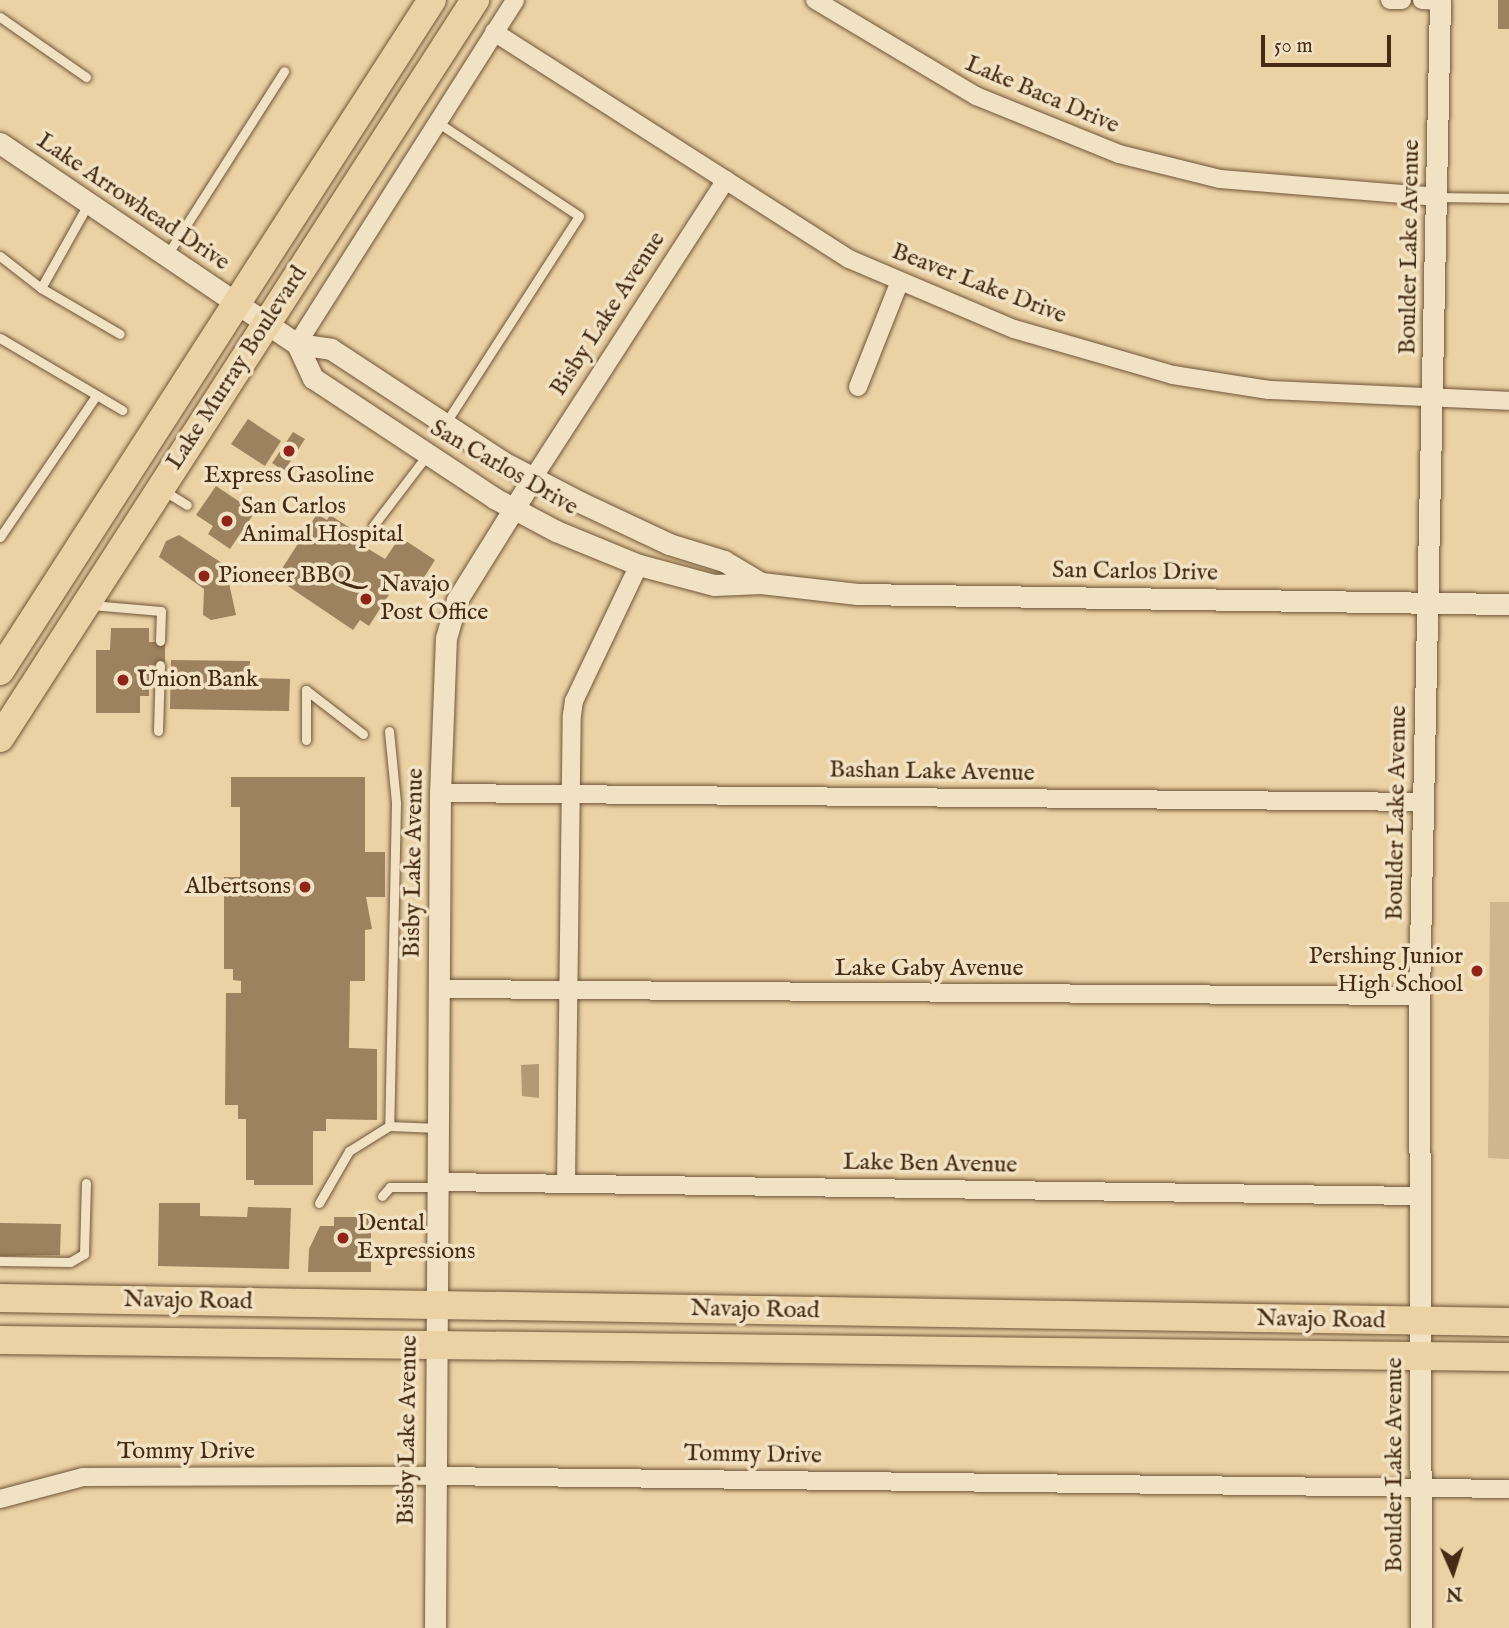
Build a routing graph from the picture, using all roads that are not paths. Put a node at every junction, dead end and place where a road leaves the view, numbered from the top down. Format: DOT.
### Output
graph roads {
  1 [pos="475,0"];
  2 [pos="515,0"];
  3 [pos="815,0"];
  4 [pos="1390,0"];
  5 [pos="1402,0"];
  6 [pos="1434,0"];
  7 [pos="430,1"];
  8 [pos="0,17"];
  9 [pos="494,32"];
  10 [pos="284,71"];
  11 [pos="86,77"];
  12 [pos="437,121"];
  13 [pos="0,144"];
  14 [pos="726,180"];
  15 [pos="1438,197"];
  16 [pos="1509,198"];
  17 [pos="87,206"];
  18 [pos="0,256"];
  19 [pos="166,257"];
  20 [pos="900,281"];
  21 [pos="41,288"];
  22 [pos="236,303"];
  23 [pos="266,323"];
  24 [pos="120,334"];
  25 [pos="0,338"];
  26 [pos="297,344"];
  27 [pos="858,387"];
  28 [pos="96,396"];
  29 [pos="1434,399"];
  30 [pos="1509,401"];
  31 [pos="122,410"];
  32 [pos="445,424"];
  33 [pos="427,455"];
  34 [pos="533,478"];
  35 [pos="158,487"];
  36 [pos="187,505"];
  37 [pos="514,509"];
  38 [pos="373,526"];
  39 [pos="0,537"];
  40 [pos="639,565"];
  41 [pos="761,583"];
  42 [pos="1426,602"];
  43 [pos="83,604"];
  44 [pos="1509,604"];
  45 [pos="160,641"];
  46 [pos="5,663"];
  47 [pos="160,665"];
  48 [pos="5,729"];
  49 [pos="158,731"];
  50 [pos="389,731"];
  51 [pos="363,734"];
  52 [pos="306,740"];
  53 [pos="440,793"];
  54 [pos="568,793"];
  55 [pos="1424,802"];
  56 [pos="439,989"];
  57 [pos="569,991"];
  58 [pos="1419,996"];
  59 [pos="389,1126"];
  60 [pos="440,1128"];
  61 [pos="86,1183"];
  62 [pos="440,1184"];
  63 [pos="566,1184"];
  64 [pos="382,1196"];
  65 [pos="1420,1196"];
  66 [pos="319,1203"];
  67 [pos="0,1261"];
  68 [pos="0,1298"];
  69 [pos="134,1300"];
  70 [pos="436,1304"];
  71 [pos="1421,1321"];
  72 [pos="1509,1322"];
  73 [pos="4,1340"];
  74 [pos="435,1345"];
  75 [pos="1421,1357"];
  76 [pos="1509,1357"];
  77 [pos="433,1476"];
  78 [pos="1423,1486"];
  79 [pos="1509,1489"];
  80 [pos="0,1499"];
  81 [pos="435,1628"];
  82 [pos="1421,1628"];
  1 -- 23 [label="main road, Lake Murray Boulevard"];
  2 -- 9 [label="street, Lake Murray Boulevard"];
  3 -- 15 [label="street, Lake Baca Drive"];
  4 -- 5 [label="street"];
  6 -- 15 [label="street, Boulder Lake Avenue"];
  7 -- 22 [label="main road, Lake Murray Boulevard"];
  8 -- 11 [label="lane"];
  9 -- 12 [label="street, Lake Murray Boulevard"];
  9 -- 14 [label="street, Beaver Lake Drive"];
  10 -- 19 [label="lane"];
  12 -- 26 [label="street, Lake Murray Boulevard"];
  12 -- 32 [label="lane"];
  13 -- 17 [label="street, Lake Arrowhead Drive"];
  14 -- 20 [label="street, Beaver Lake Drive"];
  14 -- 34 [label="street, Bisby Lake Avenue"];
  15 -- 16 [label="lane"];
  15 -- 29 [label="street, Boulder Lake Avenue"];
  17 -- 19 [label="street, Lake Arrowhead Drive"];
  17 -- 21 [label="lane"];
  18 -- 21 [label="lane"];
  19 -- 22 [label="street, Lake Arrowhead Drive"];
  20 -- 27 [label="street"];
  20 -- 29 [label="street, Beaver Lake Drive"];
  21 -- 24 [label="lane"];
  22 -- 23 [label="street, San Carlos Drive"];
  22 -- 46 [label="main road, Lake Murray Boulevard"];
  23 -- 26 [label="street, San Carlos Drive"];
  23 -- 35 [label="main road, Lake Murray Boulevard"];
  25 -- 28 [label="lane"];
  26 -- 32 [label="street, San Carlos Drive"];
  26 -- 33 [label="street, San Carlos Drive"];
  28 -- 31 [label="lane"];
  28 -- 39 [label="lane"];
  29 -- 30 [label="street, Beaver Lake Drive"];
  29 -- 42 [label="street, Boulder Lake Avenue"];
  32 -- 34 [label="street, San Carlos Drive"];
  33 -- 37 [label="street, San Carlos Drive"];
  33 -- 38 [label="lane"];
  34 -- 37 [label="street, Bisby Lake Avenue"];
  34 -- 41 [label="street, San Carlos Drive"];
  35 -- 36 [label="lane"];
  35 -- 43 [label="main road, Lake Murray Boulevard"];
  37 -- 40 [label="street, San Carlos Drive"];
  37 -- 53 [label="street, Bisby Lake Avenue"];
  40 -- 41 [label="street, San Carlos Drive"];
  40 -- 54 [label="street"];
  41 -- 42 [label="street, San Carlos Drive"];
  42 -- 44 [label="street, San Carlos Drive"];
  42 -- 55 [label="street, Boulder Lake Avenue"];
  43 -- 45 [label="lane"];
  43 -- 48 [label="main road, Lake Murray Boulevard"];
  46 -- 48 [label="main road"];
  47 -- 49 [label="lane"];
  50 -- 59 [label="lane"];
  51 -- 52 [label="lane"];
  53 -- 54 [label="street, Bashan Lake Avenue"];
  53 -- 56 [label="street, Bisby Lake Avenue"];
  54 -- 55 [label="street, Bashan Lake Avenue"];
  54 -- 57 [label="street"];
  55 -- 58 [label="street, Boulder Lake Avenue"];
  56 -- 57 [label="street, Lake Gaby Avenue"];
  56 -- 60 [label="street, Bisby Lake Avenue"];
  57 -- 58 [label="street, Lake Gaby Avenue"];
  57 -- 63 [label="street"];
  58 -- 65 [label="street, Boulder Lake Avenue"];
  59 -- 60 [label="lane"];
  59 -- 66 [label="lane"];
  60 -- 62 [label="street, Bisby Lake Avenue"];
  61 -- 67 [label="lane"];
  62 -- 63 [label="street, Lake Ben Avenue"];
  62 -- 64 [label="lane"];
  62 -- 70 [label="street, Bisby Lake Avenue"];
  63 -- 65 [label="street, Lake Ben Avenue"];
  65 -- 71 [label="street, Boulder Lake Avenue"];
  68 -- 69 [label="main road, Navajo Road"];
  69 -- 70 [label="main road, Navajo Road"];
  69 -- 73 [label="main road"];
  70 -- 71 [label="main road, Navajo Road"];
  70 -- 74 [label="street, Bisby Lake Avenue"];
  71 -- 72 [label="main road, Navajo Road"];
  71 -- 75 [label="street, Boulder Lake Avenue"];
  73 -- 74 [label="main road, Navajo Road"];
  74 -- 75 [label="main road, Navajo Road"];
  74 -- 77 [label="street, Bisby Lake Avenue"];
  75 -- 76 [label="main road, Navajo Road"];
  75 -- 78 [label="street, Boulder Lake Avenue"];
  77 -- 78 [label="street, Tommy Drive"];
  77 -- 80 [label="street, Tommy Drive"];
  77 -- 81 [label="street, Bisby Lake Avenue"];
  78 -- 79 [label="street, Tommy Drive"];
  78 -- 82 [label="street, Boulder Lake Avenue"];
}
